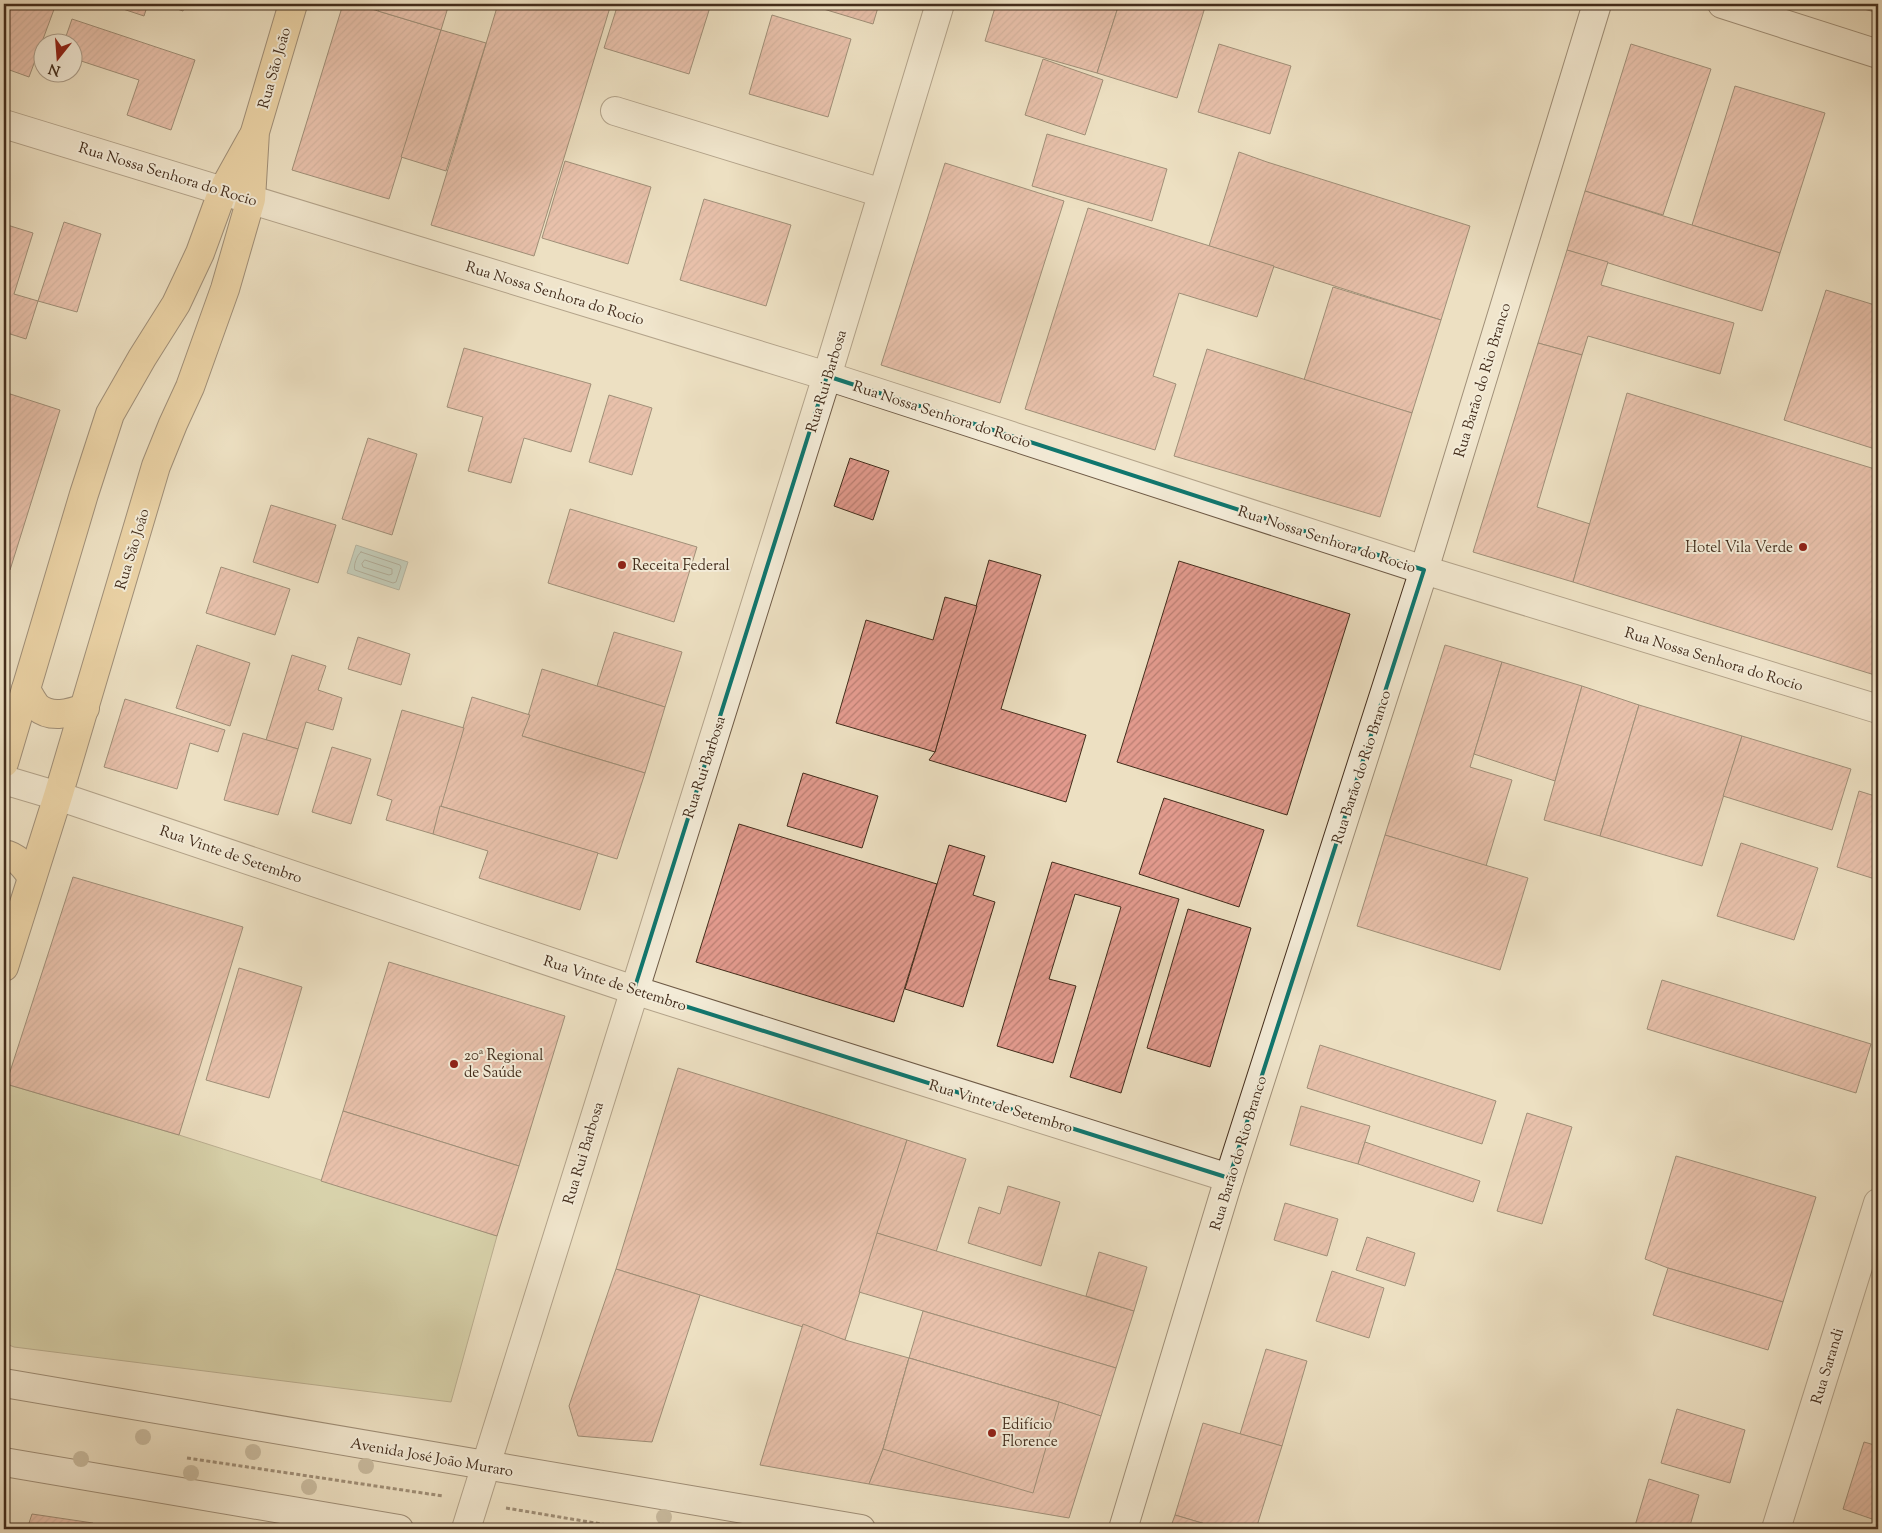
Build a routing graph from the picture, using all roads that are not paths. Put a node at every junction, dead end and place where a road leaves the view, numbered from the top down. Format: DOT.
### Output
graph roads {
  1 [pos="293,4"];
  2 [pos="940,4"];
  3 [pos="1598,4"];
  4 [pos="1722,4"];
  5 [pos="1878,54"];
  6 [pos="615,111"];
  7 [pos="4,124"];
  8 [pos="255,132"];
  9 [pos="222,190"];
  10 [pos="882,193"];
  11 [pos="251,199"];
  12 [pos="827,376"];
  13 [pos="1424,570"];
  14 [pos="26,689"];
  15 [pos="85,708"];
  16 [pos="1878,710"];
  17 [pos="4,763"];
  18 [pos="4,780"];
  19 [pos="58,796"];
  20 [pos="4,854"];
  21 [pos="32,877"];
  22 [pos="4,968"];
  23 [pos="634,990"];
  24 [pos="1229,1178"];
  25 [pos="1878,1203"];
  26 [pos="4,1383"];
  27 [pos="4,1462"];
  28 [pos="486,1466"];
  29 [pos="399,1529"];
  30 [pos="466,1529"];
  31 [pos="861,1529"];
  32 [pos="1123,1529"];
  33 [pos="1776,1529"];
  1 -- 8 [label="main road, Rua São João"];
  2 -- 10 [label="street, Rua Rui Barbosa"];
  3 -- 13 [label="street, Rua Barão do Rio Branco"];
  4 -- 5 [label="street"];
  6 -- 10 [label="street"];
  7 -- 9 [label="street, Rua Nossa Senhora do Rocio"];
  8 -- 9 [label="main road, Rua São João"];
  8 -- 11 [label="main road, Rua São João"];
  9 -- 11 [label="street, Rua Nossa Senhora do Rocio"];
  9 -- 14 [label="main road, Rua São João"];
  10 -- 12 [label="street, Rua Rui Barbosa"];
  11 -- 12 [label="street, Rua Nossa Senhora do Rocio"];
  11 -- 15 [label="main road, Rua São João"];
  12 -- 13 [label="street, Rua Nossa Senhora do Rocio"];
  12 -- 23 [label="street, Rua Rui Barbosa"];
  13 -- 16 [label="street, Rua Nossa Senhora do Rocio"];
  13 -- 24 [label="street, Rua Barão do Rio Branco"];
  14 -- 15 [label="main road"];
  14 -- 17 [label="main road, Rua São João"];
  15 -- 19 [label="main road, Rua São João"];
  18 -- 19 [label="street, Rua Vinte de Setembro"];
  19 -- 21 [label="main road, Rua São João"];
  19 -- 23 [label="street, Rua Vinte de Setembro"];
  20 -- 21 [label="main road"];
  21 -- 22 [label="main road, Rua São João"];
  23 -- 24 [label="street, Rua Vinte de Setembro"];
  23 -- 28 [label="street, Rua Rui Barbosa"];
  24 -- 32 [label="street, Rua Barão do Rio Branco"];
  25 -- 33 [label="street, Rua Sarandi"];
  26 -- 28 [label="street, Avenida José João Muraro"];
  27 -- 29 [label="street"];
  28 -- 30 [label="street, Rua Rui Barbosa"];
  28 -- 31 [label="street, Avenida José João Muraro"];
}
